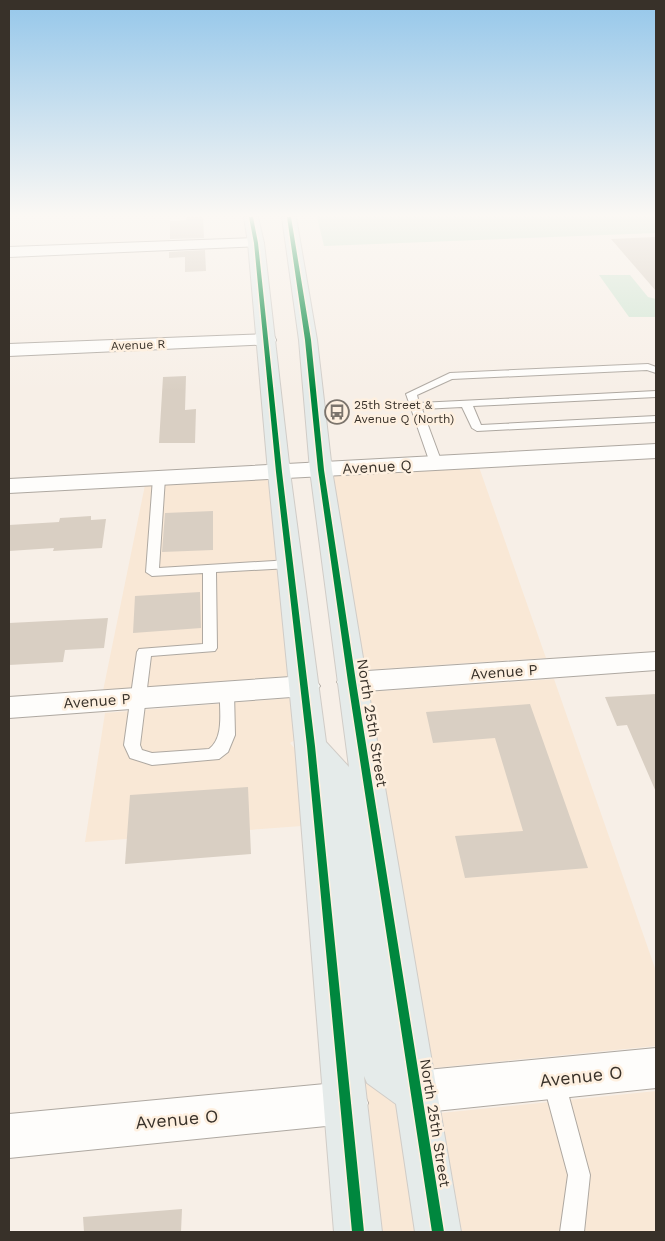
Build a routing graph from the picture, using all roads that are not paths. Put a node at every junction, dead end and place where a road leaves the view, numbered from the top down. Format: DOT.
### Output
graph roads {
  1 [pos="260,275"];
  2 [pos="298,275"];
  3 [pos="267,340"];
  4 [pos="9,350"];
  5 [pos="656,370"];
  6 [pos="654,396"];
  7 [pos="466,403"];
  8 [pos="416,406"];
  9 [pos="656,419"];
  10 [pos="656,451"];
  11 [pos="436,463"];
  12 [pos="321,470"];
  13 [pos="279,472"];
  14 [pos="159,478"];
  15 [pos="9,486"];
  16 [pos="290,564"];
  17 [pos="209,569"];
  18 [pos="656,661"];
  19 [pos="352,682"];
  20 [pos="305,686"];
  21 [pos="227,692"];
  22 [pos="137,698"];
  23 [pos="9,708"];
  24 [pos="311,746"];
  25 [pos="656,1068"];
  26 [pos="553,1078"];
  27 [pos="416,1092"];
  28 [pos="346,1103"];
  29 [pos="9,1136"];
  30 [pos="358,1232"];
  31 [pos="438,1232"];
  32 [pos="572,1232"];
  1 -- 3 [label="main road"];
  2 -- 12 [label="main road, North 25th Street"];
  3 -- 4 [label="street, Avenue R"];
  3 -- 13 [label="main road"];
  5 -- 8 [label="lane"];
  6 -- 7 [label="lane"];
  7 -- 8 [label="lane"];
  7 -- 9 [label="lane"];
  8 -- 11 [label="lane"];
  10 -- 11 [label="street, Avenue Q"];
  11 -- 12 [label="street, Avenue Q"];
  12 -- 13 [label="street, Avenue Q"];
  12 -- 19 [label="main road, North 25th Street"];
  13 -- 14 [label="street, Avenue Q"];
  13 -- 16 [label="main road"];
  14 -- 15 [label="street, Avenue Q"];
  14 -- 17 [label="lane"];
  16 -- 17 [label="lane"];
  16 -- 20 [label="main road"];
  17 -- 22 [label="lane"];
  18 -- 19 [label="street, Avenue P"];
  19 -- 27 [label="main road, North 25th Street"];
  20 -- 21 [label="street, Avenue P"];
  20 -- 24 [label="main road"];
  21 -- 22 [label="street, Avenue P"];
  21 -- 22 [label="lane"];
  22 -- 23 [label="street, Avenue P"];
  24 -- 27 [label="main road"];
  24 -- 28 [label="main road"];
  25 -- 26 [label="street, Avenue O"];
  26 -- 27 [label="street, Avenue O"];
  26 -- 32 [label="lane"];
  27 -- 31 [label="main road, North 25th Street"];
  28 -- 29 [label="street, Avenue O"];
  28 -- 30 [label="main road"];
}
